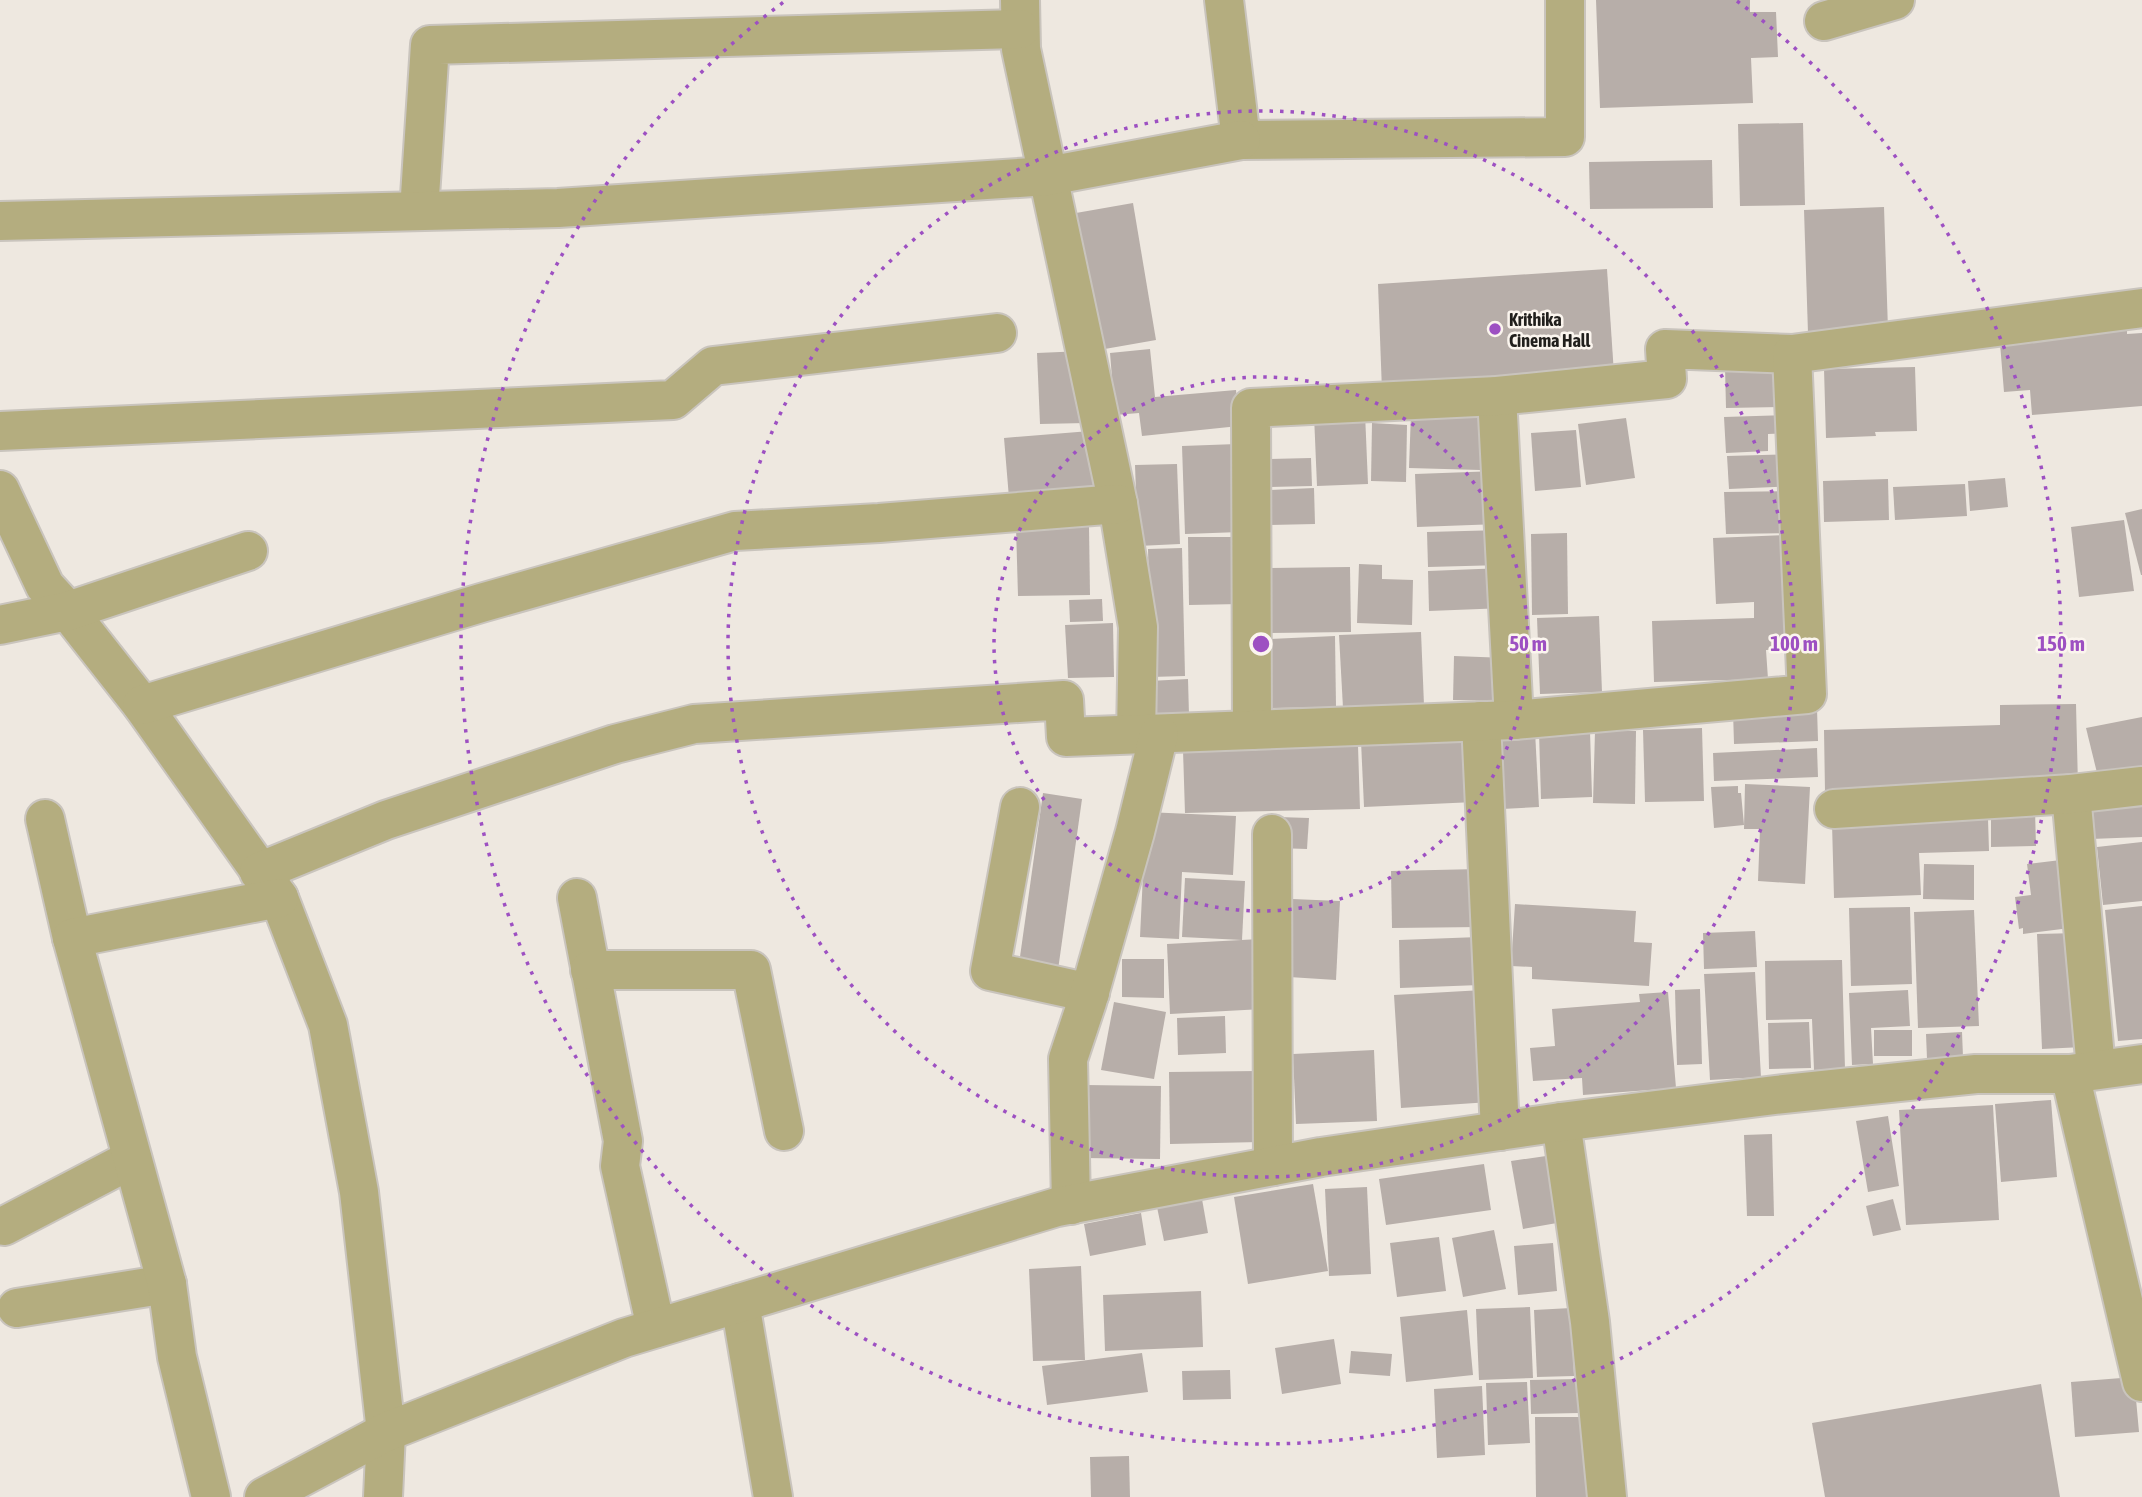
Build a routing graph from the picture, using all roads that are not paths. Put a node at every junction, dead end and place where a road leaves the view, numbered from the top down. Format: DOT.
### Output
graph roads {
  1 [pos="1224,0"];
  2 [pos="1565,0"];
  3 [pos="1895,0"];
  4 [pos="1020,15"];
  5 [pos="1824,20"];
  6 [pos="1241,140"];
  7 [pos="1048,176"];
  8 [pos="419,211"];
  9 [pos="0,220"];
  10 [pos="2142,308"];
  11 [pos="997,333"];
  12 [pos="1791,354"];
  13 [pos="1497,396"];
  14 [pos="0,431"];
  15 [pos="0,490"];
  16 [pos="1118,504"];
  17 [pos="248,551"];
  18 [pos="68,611"];
  19 [pos="0,625"];
  20 [pos="142,705"];
  21 [pos="1497,720"];
  22 [pos="1252,730"];
  23 [pos="1148,734"];
  24 [pos="2142,786"];
  25 [pos="2071,794"];
  26 [pos="1020,807"];
  27 [pos="1834,809"];
  28 [pos="46,819"];
  29 [pos="1272,834"];
  30 [pos="269,885"];
  31 [pos="577,898"];
  32 [pos="72,939"];
  33 [pos="590,970"];
  34 [pos="1090,993"];
  35 [pos="2142,1064"];
  36 [pos="2083,1072"];
  37 [pos="1561,1122"];
  38 [pos="784,1131"];
  39 [pos="1500,1131"];
  40 [pos="132,1158"];
  41 [pos="1273,1166"];
  42 [pos="1071,1205"];
  43 [pos="4,1226"];
  44 [pos="167,1284"];
  45 [pos="740,1303"];
  46 [pos="18,1308"];
  47 [pos="656,1328"];
  48 [pos="2142,1382"];
  49 [pos="386,1432"];
  50 [pos="211,1497"];
  51 [pos="264,1497"];
  52 [pos="383,1497"];
  53 [pos="773,1497"];
  54 [pos="1607,1497"];
  1 -- 6 [label="street"];
  2 -- 6 [label="street"];
  3 -- 5 [label="street"];
  4 -- 7 [label="street"];
  4 -- 8 [label="street"];
  6 -- 7 [label="street"];
  7 -- 8 [label="street"];
  7 -- 16 [label="street"];
  8 -- 9 [label="street"];
  10 -- 12 [label="street"];
  11 -- 14 [label="street"];
  12 -- 13 [label="street"];
  12 -- 21 [label="street"];
  13 -- 21 [label="street"];
  13 -- 22 [label="street"];
  15 -- 18 [label="street"];
  16 -- 20 [label="street"];
  16 -- 23 [label="street"];
  17 -- 18 [label="street"];
  18 -- 19 [label="street"];
  18 -- 20 [label="street"];
  20 -- 30 [label="street"];
  21 -- 22 [label="street"];
  21 -- 39 [label="street"];
  22 -- 23 [label="street"];
  23 -- 30 [label="street"];
  23 -- 34 [label="street"];
  24 -- 25 [label="street"];
  25 -- 27 [label="street"];
  25 -- 36 [label="street"];
  26 -- 34 [label="street"];
  28 -- 32 [label="street"];
  29 -- 41 [label="street"];
  30 -- 32 [label="street"];
  30 -- 49 [label="street"];
  31 -- 33 [label="street"];
  32 -- 40 [label="street"];
  33 -- 38 [label="street"];
  33 -- 47 [label="street"];
  34 -- 42 [label="street"];
  35 -- 36 [label="street"];
  36 -- 37 [label="street"];
  36 -- 48 [label="street"];
  37 -- 39 [label="street"];
  37 -- 54 [label="street"];
  39 -- 41 [label="street"];
  40 -- 43 [label="street"];
  40 -- 44 [label="street"];
  41 -- 42 [label="street"];
  42 -- 45 [label="street"];
  44 -- 46 [label="street"];
  44 -- 50 [label="street"];
  45 -- 47 [label="street"];
  45 -- 53 [label="street"];
  47 -- 49 [label="street"];
  49 -- 51 [label="street"];
  49 -- 52 [label="street"];
}
